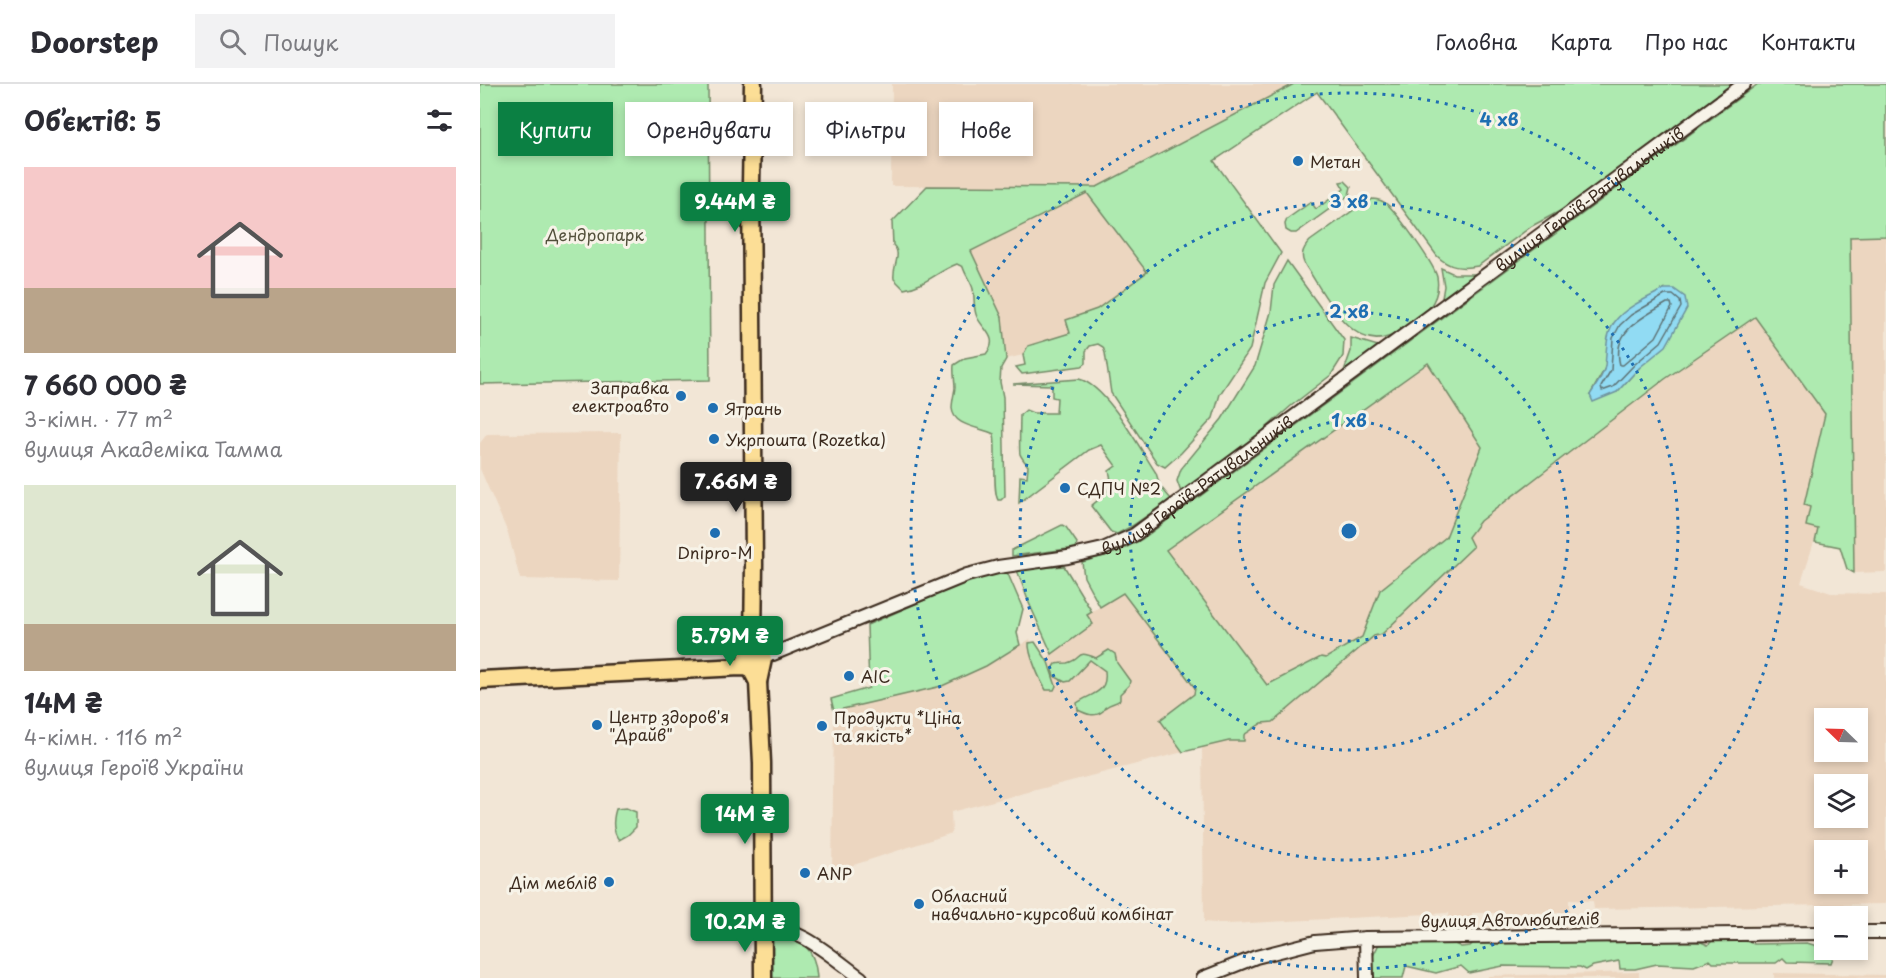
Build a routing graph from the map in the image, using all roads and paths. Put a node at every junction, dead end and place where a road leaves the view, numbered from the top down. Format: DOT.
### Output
graph roads {
  1 [pos="753,84"];
  2 [pos="1744,84"];
  3 [pos="755,661"];
  4 [pos="480,680"];
  5 [pos="763,927"];
  6 [pos="1868,932"];
  7 [pos="1886,932"];
  8 [pos="1814,933"];
  9 [pos="1366,938"];
  10 [pos="763,978"];
  11 [pos="861,978"];
  12 [pos="1203,978"];
  13 [pos="1367,978"];
  1 -- 3 [label="main road"];
  2 -- 3 [label="street, вулиця Героїв-Рятувальників"];
  3 -- 4 [label="main road, вулиця Героїв-Рятувальників"];
  3 -- 5 [label="main road"];
  5 -- 10 [label="main road"];
  5 -- 11 [label="street"];
  6 -- 7 [label="street"];
  8 -- 9 [label="street, вулиця Автолюбителів"];
  9 -- 12 [label="street, вулиця Автолюбителів"];
  9 -- 13 [label="street"];
}
